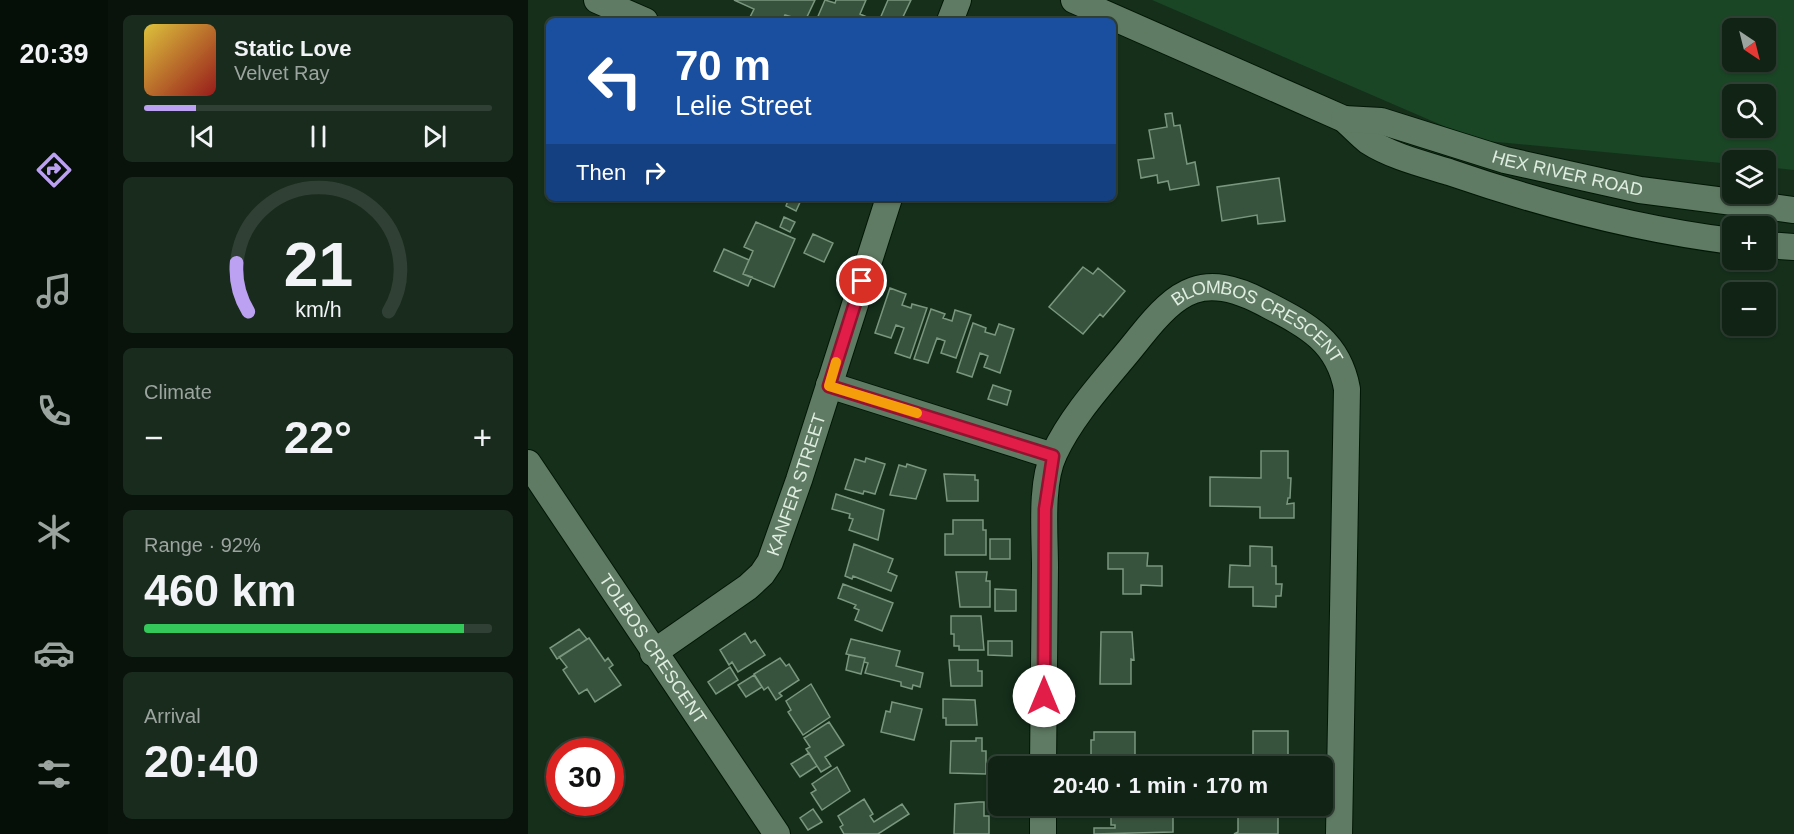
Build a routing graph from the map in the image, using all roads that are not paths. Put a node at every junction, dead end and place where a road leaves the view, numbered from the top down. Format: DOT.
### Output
graph roads {
  1 [pos="597,0"];
  2 [pos="958,0"];
  3 [pos="1074,0"];
  4 [pos="638,18"];
  5 [pos="951,18"];
  6 [pos="1114,18"];
  7 [pos="1116,19"];
  8 [pos="1344,120"];
  9 [pos="888,201"];
  10 [pos="1794,210"];
  11 [pos="1722,240"];
  12 [pos="1776,246"];
  13 [pos="1794,248"];
  14 [pos="829,386"];
  15 [pos="1053,456"];
  16 [pos="528,463"];
  17 [pos="653,653"];
  18 [pos="1043,756"];
  19 [pos="1043,816"];
  20 [pos="777,834"];
  21 [pos="1043,834"];
  22 [pos="1339,834"];
  1 -- 4 [label="street"];
  2 -- 5 [label="street"];
  3 -- 6 [label="street, HEX RIVER ROAD"];
  7 -- 8 [label="street, HEX RIVER ROAD"];
  8 -- 10 [label="street, HEX RIVER ROAD"];
  8 -- 11 [label="street, HEX RIVER ROAD"];
  9 -- 14 [label="street, KANFER STREET"];
  12 -- 13 [label="street"];
  14 -- 15 [label="street"];
  14 -- 17 [label="street, KANFER STREET"];
  15 -- 18 [label="street, BLOMBOS CRESCENT"];
  15 -- 22 [label="street, BLOMBOS CRESCENT"];
  16 -- 17 [label="street, TOLBOS CRESCENT"];
  17 -- 20 [label="street, TOLBOS CRESCENT"];
  19 -- 21 [label="street"];
}
